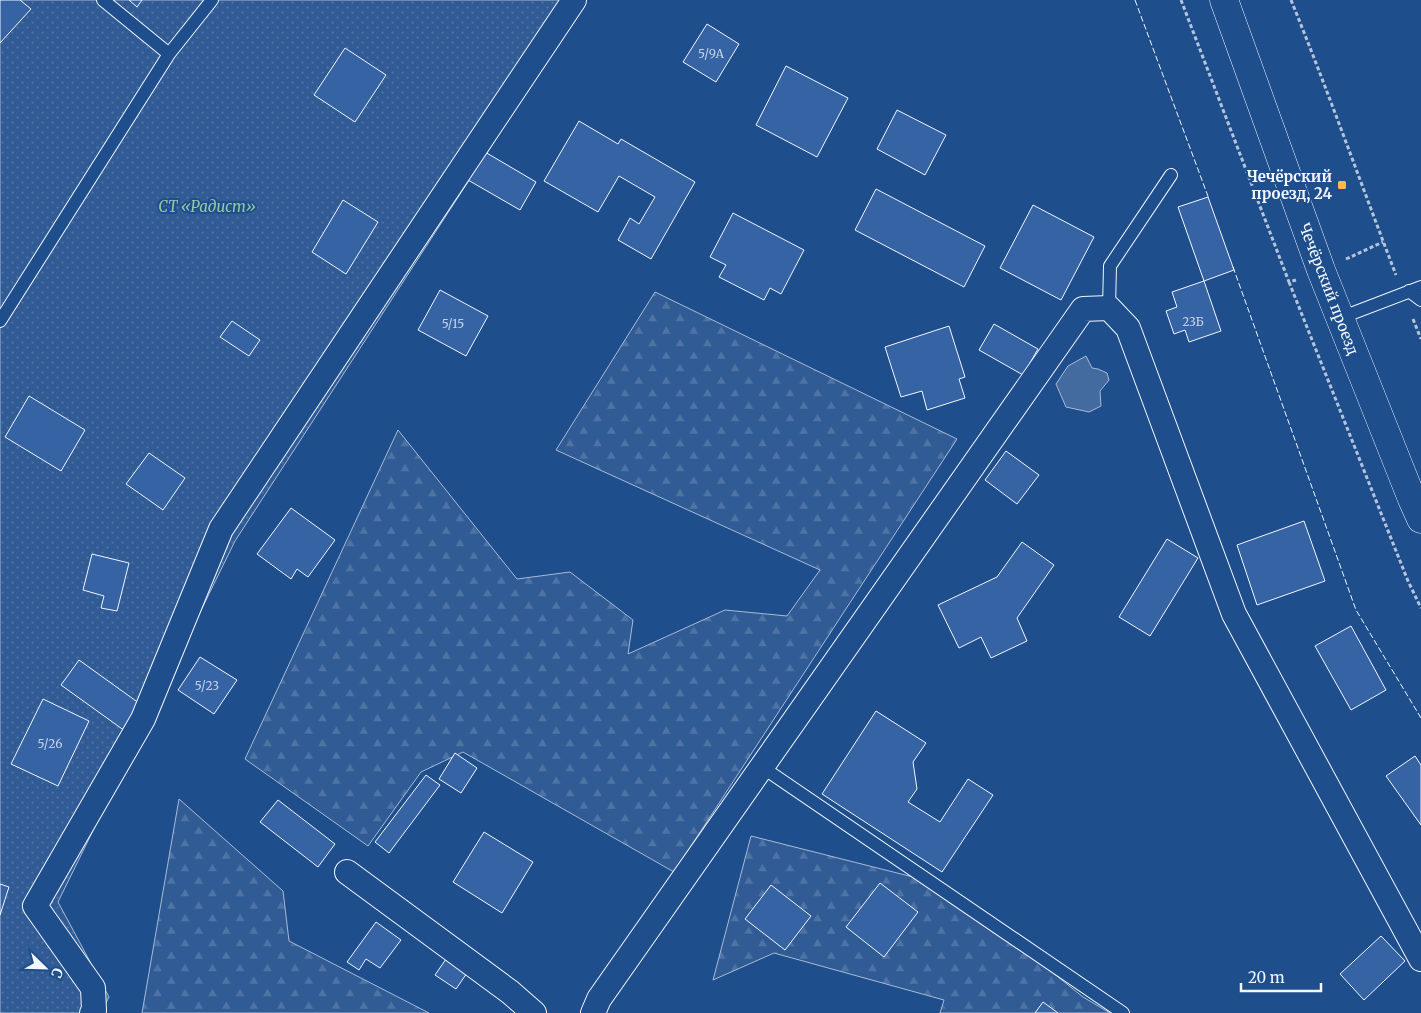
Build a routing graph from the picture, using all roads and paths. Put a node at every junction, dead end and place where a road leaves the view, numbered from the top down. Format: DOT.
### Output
graph roads {
  1 [pos="103,0"];
  2 [pos="212,0"];
  3 [pos="574,0"];
  4 [pos="1181,0"];
  5 [pos="1224,0"];
  6 [pos="1291,0"];
  7 [pos="1183,7"];
  8 [pos="169,54"];
  9 [pos="1171,175"];
  10 [pos="1290,282"];
  11 [pos="1421,287"];
  12 [pos="1406,292"];
  13 [pos="1421,300"];
  14 [pos="1109,308"];
  15 [pos="1340,318"];
  16 [pos="0,321"];
  17 [pos="1421,339"];
  18 [pos="1421,519"];
  19 [pos="1421,608"];
  20 [pos="762,767"];
  21 [pos="347,872"];
  22 [pos="1421,959"];
  23 [pos="92,1013"];
  24 [pos="534,1013"];
  25 [pos="593,1013"];
  26 [pos="1123,1013"];
  1 -- 8 [label="lane"];
  2 -- 8 [label="lane"];
  3 -- 23 [label="street"];
  4 -- 7 [label="path"];
  5 -- 15 [label="main road, Чечёрский проезд"];
  6 -- 12 [label="path"];
  8 -- 16 [label="lane"];
  9 -- 14 [label="lane"];
  10 -- 19 [label="path"];
  11 -- 12 [label="lane"];
  12 -- 13 [label="lane"];
  12 -- 15 [label="lane"];
  12 -- 17 [label="path"];
  14 -- 20 [label="street"];
  14 -- 22 [label="street"];
  15 -- 18 [label="main road, Чечёрский проезд"];
  20 -- 25 [label="street"];
  20 -- 26 [label="lane"];
  21 -- 24 [label="street"];
}
